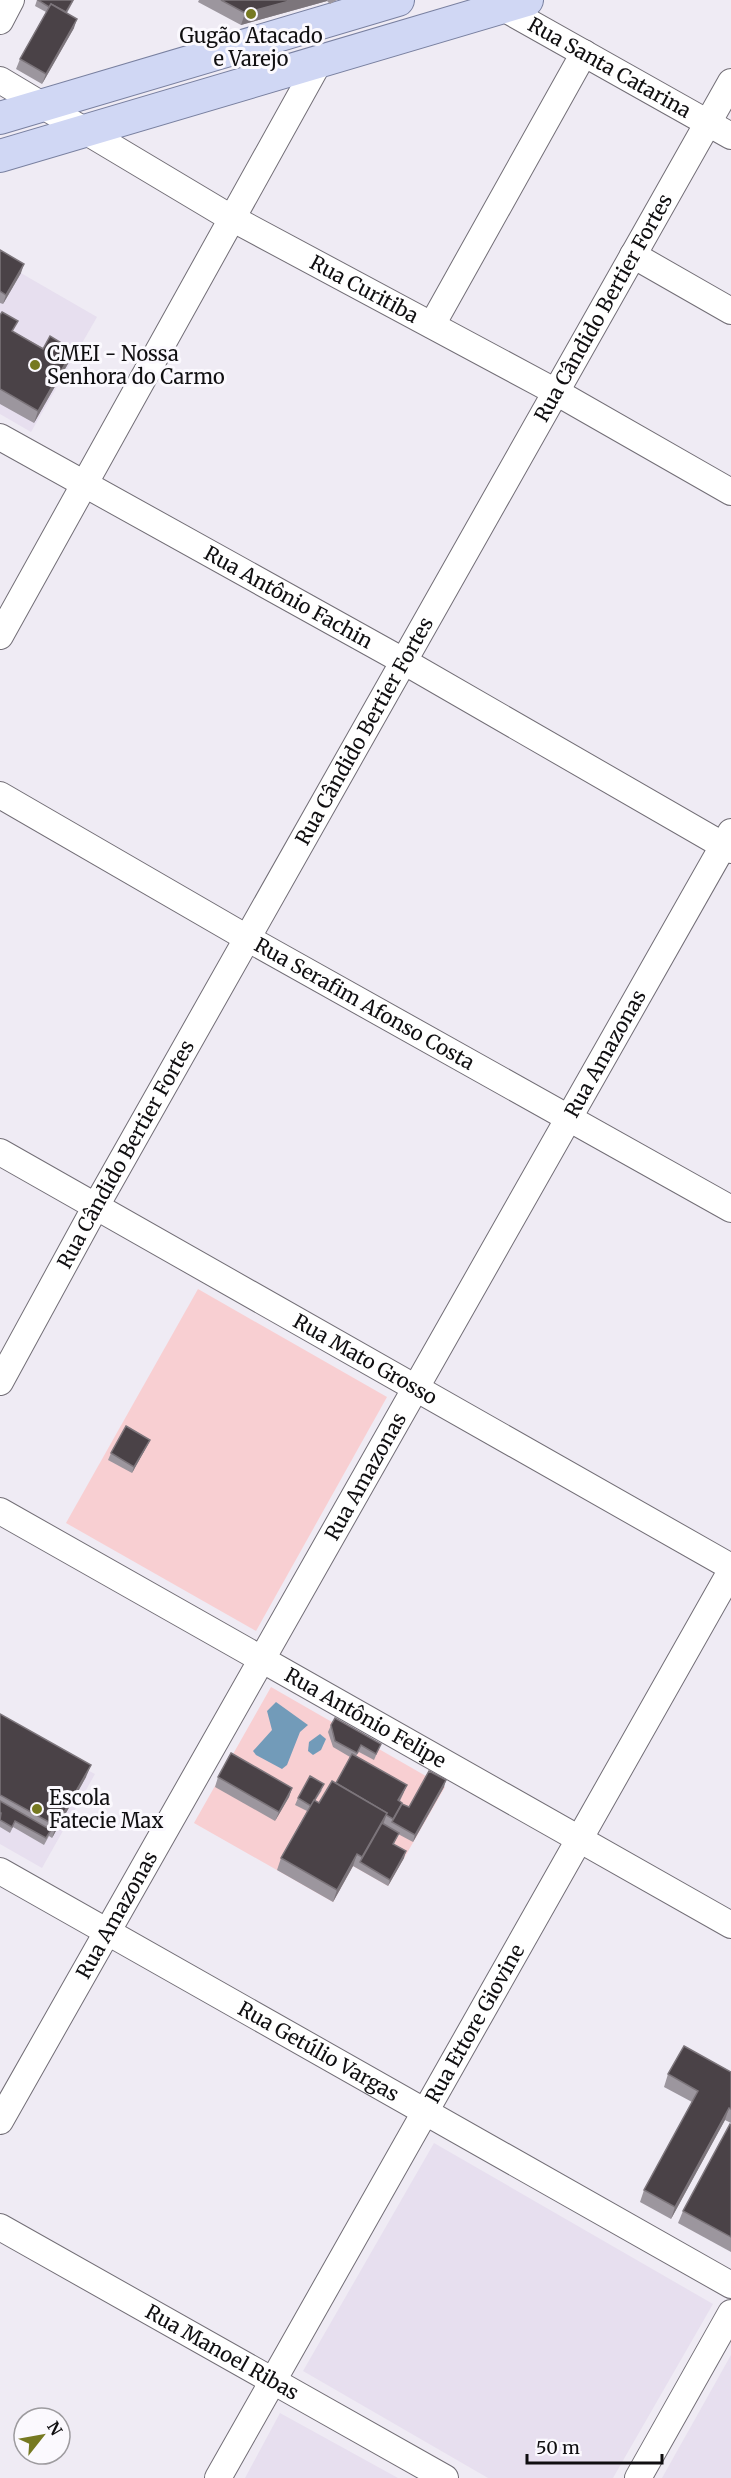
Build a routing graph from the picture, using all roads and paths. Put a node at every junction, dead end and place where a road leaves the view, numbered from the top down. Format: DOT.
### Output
graph roads {
  1 [pos="11,0"];
  2 [pos="398,0"];
  3 [pos="506,2"];
  4 [pos="0,21"];
  5 [pos="584,53"];
  6 [pos="319,62"];
  7 [pos="0,80"];
  8 [pos="731,82"];
  9 [pos="42,105"];
  10 [pos="0,118"];
  11 [pos="708,123"];
  12 [pos="85,131"];
  13 [pos="731,136"];
  14 [pos="0,156"];
  15 [pos="232,218"];
  16 [pos="633,255"];
  17 [pos="731,311"];
  18 [pos="432,325"];
  19 [pos="556,392"];
  20 [pos="0,437"];
  21 [pos="84,485"];
  22 [pos="731,492"];
  23 [pos="0,636"];
  24 [pos="405,662"];
  25 [pos="0,795"];
  26 [pos="728,843"];
  27 [pos="247,938"];
  28 [pos="569,1119"];
  29 [pos="0,1152"];
  30 [pos="96,1206"];
  31 [pos="731,1209"];
  32 [pos="0,1382"];
  33 [pos="415,1386"];
  34 [pos="0,1511"];
  35 [pos="731,1568"];
  36 [pos="262,1659"];
  37 [pos="579,1839"];
  38 [pos="0,1871"];
  39 [pos="731,1925"];
  40 [pos="107,1933"];
  41 [pos="425,2112"];
  42 [pos="0,2121"];
  43 [pos="0,2227"];
  44 [pos="731,2285"];
  45 [pos="731,2313"];
  46 [pos="273,2382"];
  47 [pos="218,2478"];
  48 [pos="445,2478"];
  49 [pos="638,2478"];
  1 -- 4 [label="street"];
  2 -- 9 [label="main road"];
  3 -- 5 [label="street, Rua Santa Catarina"];
  3 -- 6 [label="main road"];
  5 -- 11 [label="street, Rua Santa Catarina"];
  5 -- 18 [label="street"];
  6 -- 12 [label="main road"];
  6 -- 15 [label="street"];
  7 -- 9 [label="street, Rua Curitiba"];
  8 -- 11 [label="street, Rua Cândido Bertier Fortes"];
  9 -- 10 [label="main road"];
  9 -- 12 [label="street, Rua Curitiba"];
  11 -- 13 [label="street, Rua Santa Catarina"];
  11 -- 16 [label="street, Rua Cândido Bertier Fortes"];
  12 -- 14 [label="main road"];
  12 -- 15 [label="street, Rua Curitiba"];
  15 -- 18 [label="street, Rua Curitiba"];
  15 -- 21 [label="street"];
  16 -- 17 [label="street"];
  16 -- 19 [label="street, Rua Cândido Bertier Fortes"];
  18 -- 19 [label="street, Rua Curitiba"];
  19 -- 22 [label="street, Rua Curitiba"];
  19 -- 24 [label="street, Rua Cândido Bertier Fortes"];
  20 -- 21 [label="street, Rua Antônio Fachin"];
  21 -- 23 [label="street"];
  21 -- 24 [label="street, Rua Antônio Fachin"];
  24 -- 26 [label="street, Rua Antônio Fachin"];
  24 -- 27 [label="street, Rua Cândido Bertier Fortes"];
  25 -- 27 [label="street, Rua Serafim Afonso Costa"];
  26 -- 28 [label="street, Rua Amazonas"];
  27 -- 28 [label="street, Rua Serafim Afonso Costa"];
  27 -- 30 [label="street, Rua Cândido Bertier Fortes"];
  28 -- 31 [label="street, Rua Serafim Afonso Costa"];
  28 -- 33 [label="street, Rua Amazonas"];
  29 -- 30 [label="street, Rua Mato Grosso"];
  30 -- 32 [label="street, Rua Cândido Bertier Fortes"];
  30 -- 33 [label="street, Rua Mato Grosso"];
  33 -- 35 [label="street, Rua Mato Grosso"];
  33 -- 36 [label="street, Rua Amazonas"];
  34 -- 36 [label="street, Rua Antônio Felipe"];
  35 -- 37 [label="street, Rua Ettore Giovine"];
  36 -- 37 [label="street, Rua Antônio Felipe"];
  36 -- 40 [label="street, Rua Amazonas"];
  37 -- 39 [label="street, Rua Antônio Felipe"];
  37 -- 41 [label="street, Rua Ettore Giovine"];
  38 -- 40 [label="street, Rua Getúlio Vargas"];
  40 -- 41 [label="street, Rua Getúlio Vargas"];
  40 -- 42 [label="street, Rua Amazonas"];
  41 -- 44 [label="street, Rua Getúlio Vargas"];
  41 -- 46 [label="street, Rua Ettore Giovine"];
  43 -- 46 [label="street, Rua Manoel Ribas"];
  45 -- 49 [label="street"];
  46 -- 47 [label="street, Rua Ettore Giovine"];
  46 -- 48 [label="street, Rua Manoel Ribas"];
}
